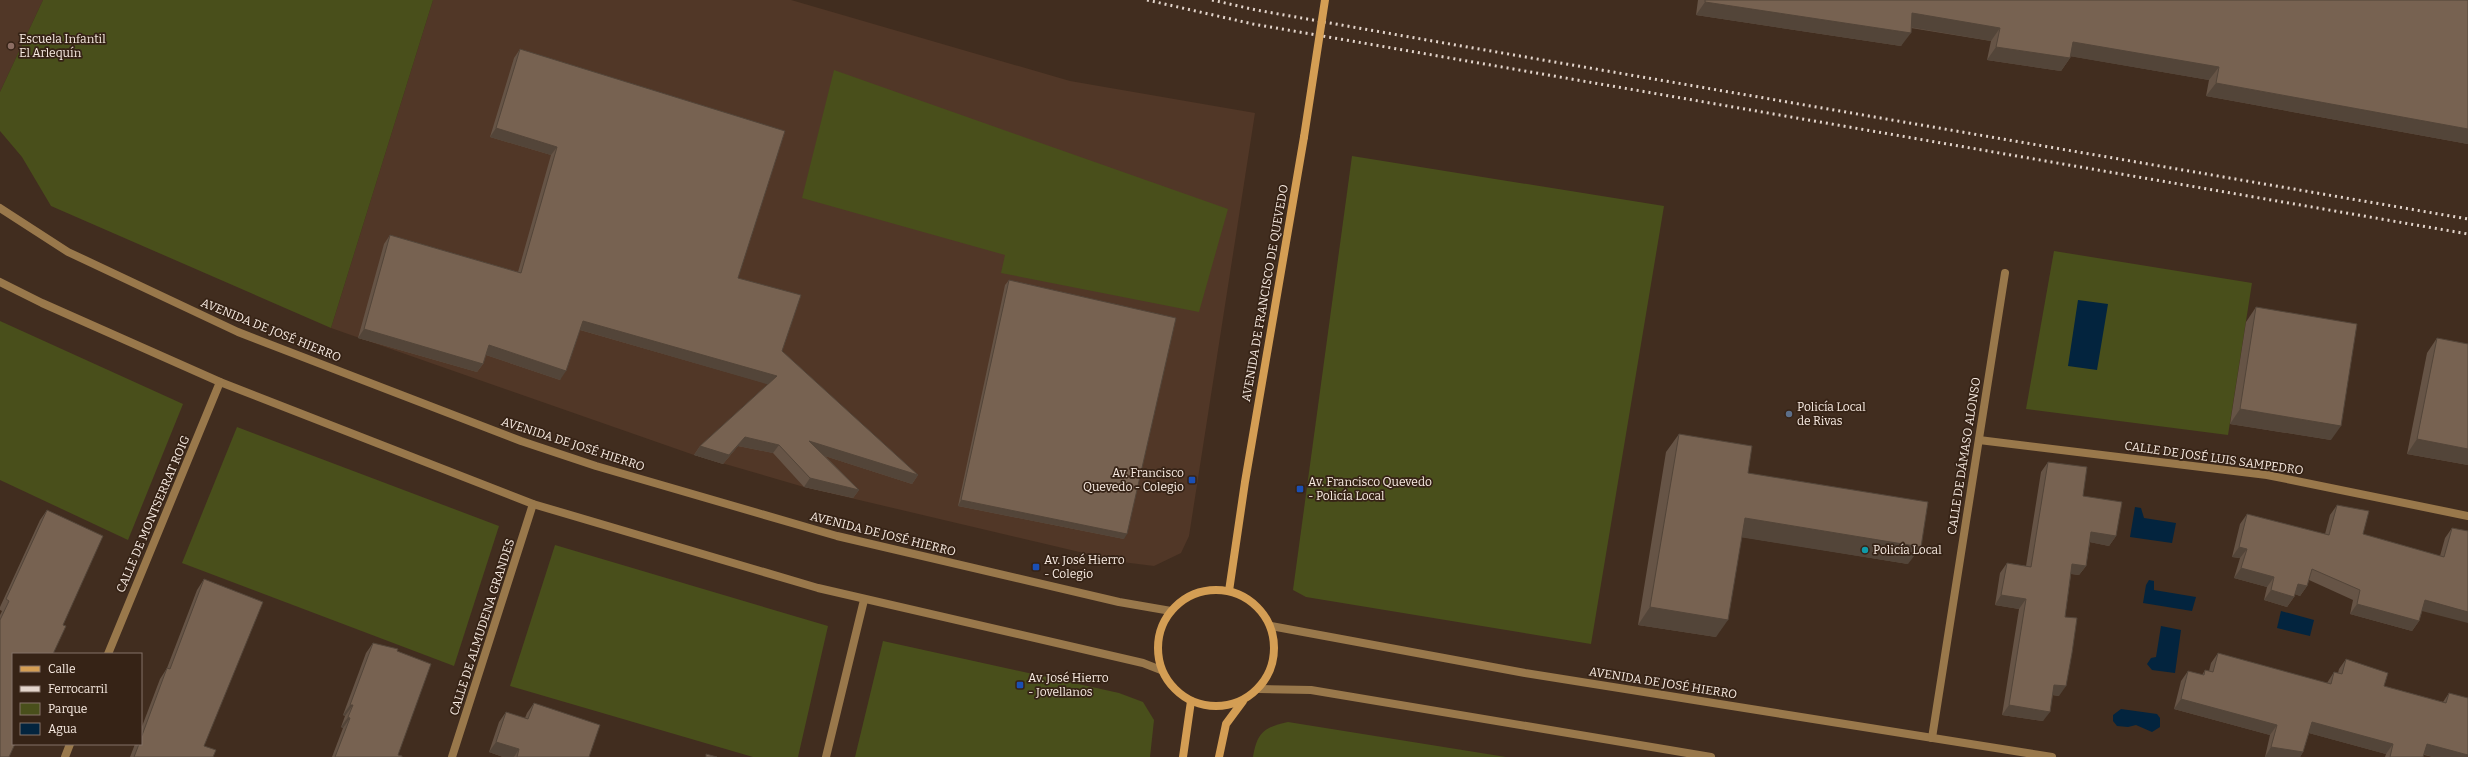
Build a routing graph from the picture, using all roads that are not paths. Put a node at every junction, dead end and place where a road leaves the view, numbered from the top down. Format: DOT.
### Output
graph roads {
  1 [pos="1325,0"];
  2 [pos="0,208"];
  3 [pos="2005,273"];
  4 [pos="0,282"];
  5 [pos="220,382"];
  6 [pos="1979,440"];
  7 [pos="534,504"];
  8 [pos="2468,516"];
  9 [pos="1230,591"];
  10 [pos="864,600"];
  11 [pos="1171,611"];
  12 [pos="1271,626"];
  13 [pos="108,653"];
  14 [pos="1161,670"];
  15 [pos="1259,689"];
  16 [pos="1244,700"];
  17 [pos="1191,701"];
  18 [pos="1932,738"];
  19 [pos="70,745"];
  20 [pos="65,757"];
  21 [pos="452,757"];
  22 [pos="826,757"];
  23 [pos="1183,757"];
  24 [pos="1219,757"];
  25 [pos="1711,757"];
  26 [pos="2052,757"];
  1 -- 9 [label="street, AVENIDA DE FRANCISCO DE QUEVEDO, bridge"];
  2 -- 11 [label="street, AVENIDA DE JOSÉ HIERRO"];
  3 -- 6 [label="street, CALLE DE DÁMASO ALONSO"];
  4 -- 5 [label="street"];
  5 -- 7 [label="street"];
  5 -- 13 [label="street, CALLE DE MONTSERRAT ROIG"];
  6 -- 8 [label="street, CALLE DE JOSÉ LUIS SAMPEDRO"];
  6 -- 18 [label="street, CALLE DE DÁMASO ALONSO"];
  7 -- 10 [label="street"];
  7 -- 21 [label="street, CALLE DE ALMUDENA GRANDES"];
  9 -- 11 [label="street"];
  9 -- 12 [label="street"];
  10 -- 14 [label="street"];
  10 -- 22 [label="street"];
  11 -- 14 [label="street"];
  12 -- 15 [label="street"];
  12 -- 18 [label="street, AVENIDA DE JOSÉ HIERRO"];
  14 -- 17 [label="street"];
  15 -- 16 [label="street"];
  15 -- 25 [label="street"];
  16 -- 17 [label="street"];
  16 -- 24 [label="street"];
  17 -- 23 [label="street"];
  18 -- 26 [label="street, AVENIDA DE JOSÉ HIERRO"];
  19 -- 20 [label="street"];
}
